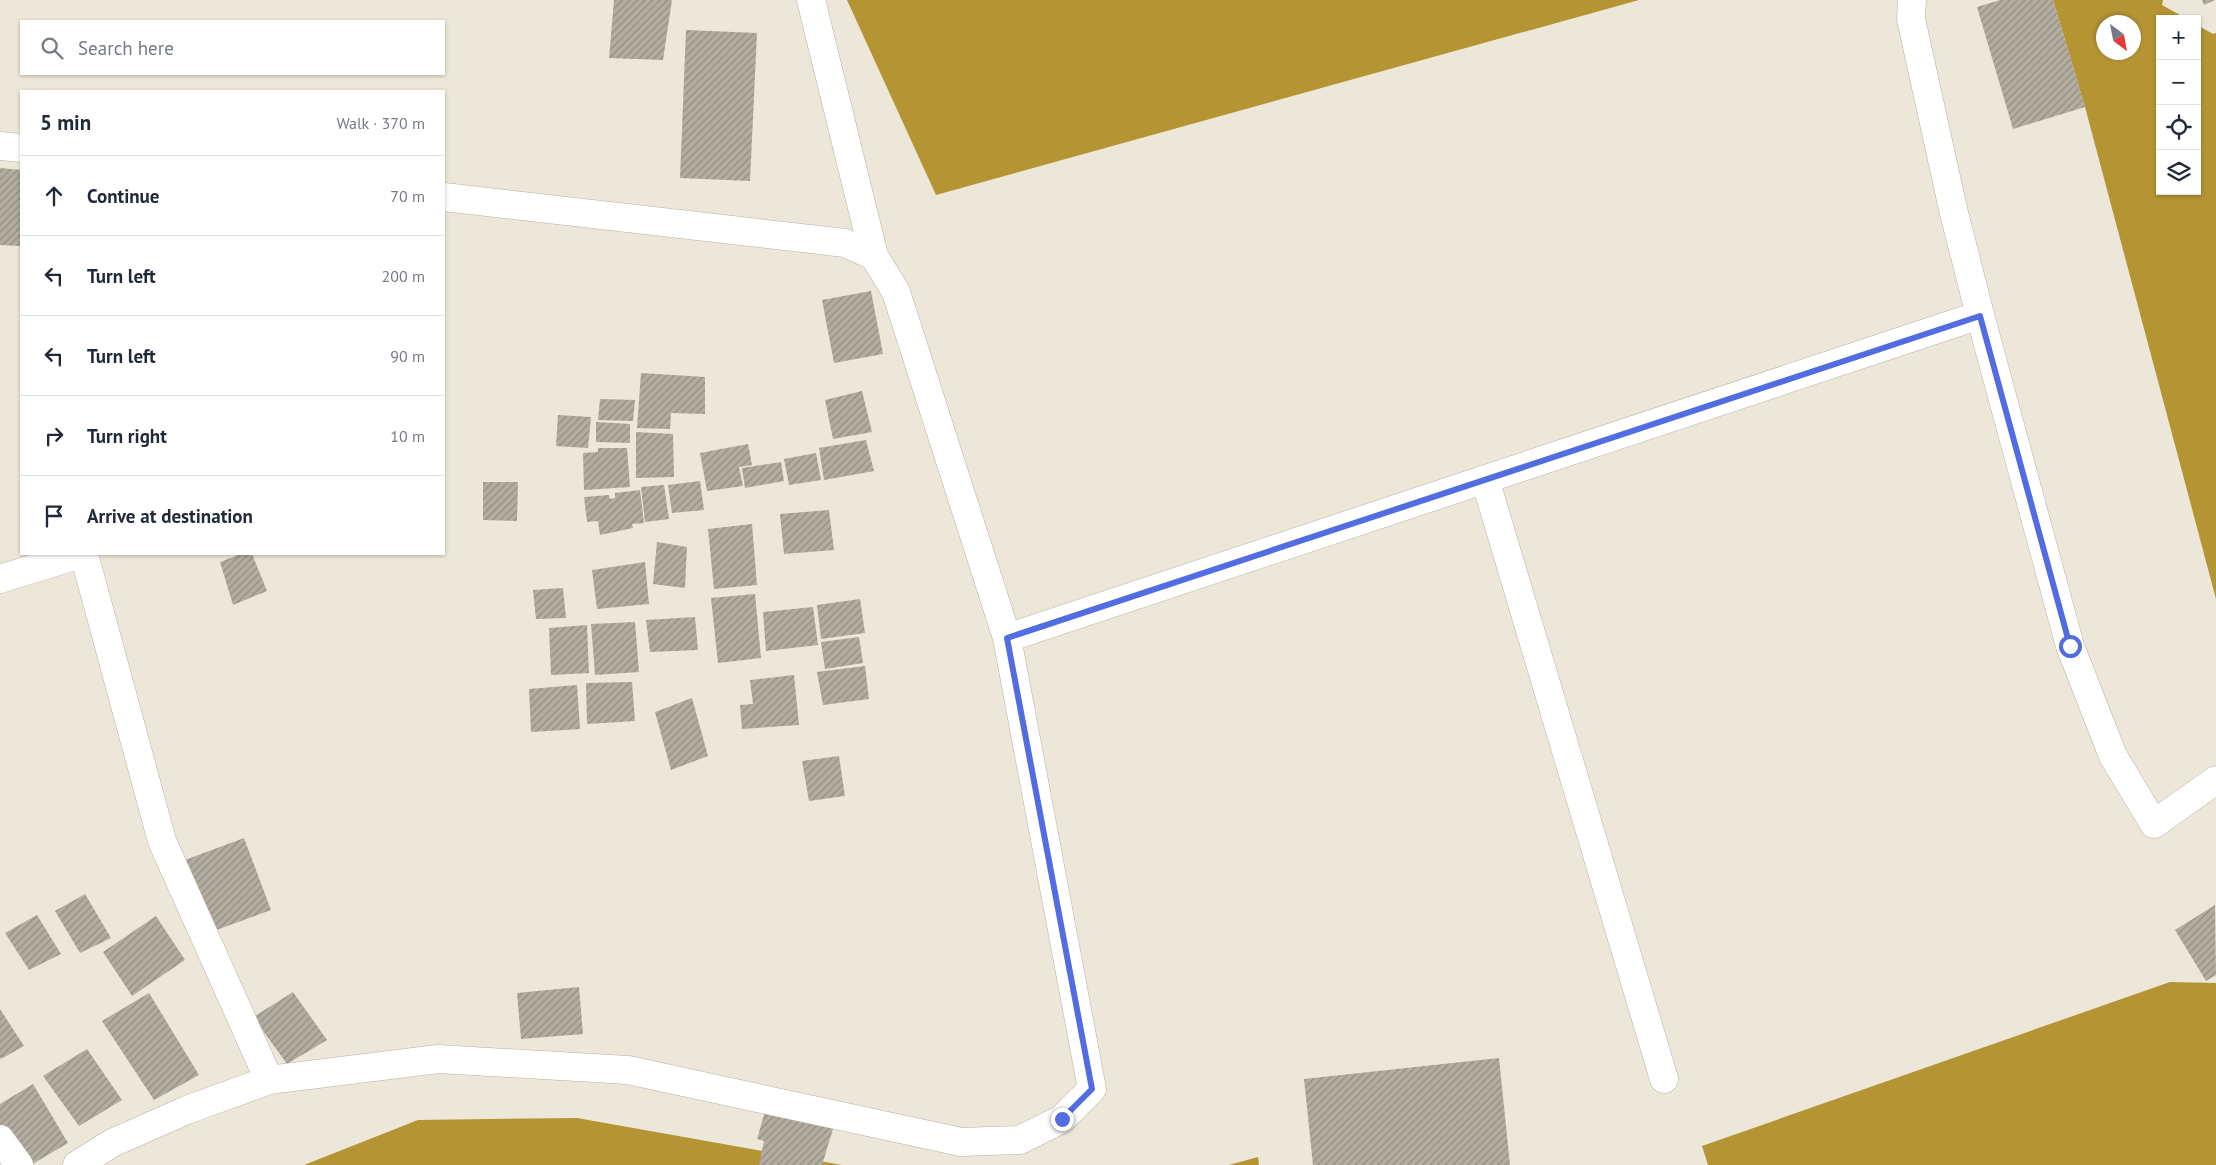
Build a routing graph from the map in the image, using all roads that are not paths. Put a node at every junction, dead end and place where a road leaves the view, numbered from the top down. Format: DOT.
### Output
graph roads {
  1 [pos="811,0"];
  2 [pos="1912,0"];
  3 [pos="0,146"];
  4 [pos="20,148"];
  5 [pos="445,197"];
  6 [pos="874,256"];
  7 [pos="1980,316"];
  8 [pos="1485,479"];
  9 [pos="79,555"];
  10 [pos="82,555"];
  11 [pos="0,578"];
  12 [pos="1007,638"];
  13 [pos="2216,780"];
  14 [pos="1664,1079"];
  15 [pos="269,1080"];
  16 [pos="0,1139"];
  17 [pos="19,1165"];
  18 [pos="77,1165"];
  1 -- 6 [label="street"];
  2 -- 7 [label="street"];
  3 -- 4 [label="street"];
  5 -- 6 [label="street"];
  6 -- 12 [label="street"];
  7 -- 8 [label="street"];
  7 -- 13 [label="street"];
  8 -- 12 [label="street"];
  8 -- 14 [label="street"];
  9 -- 11 [label="street"];
  10 -- 15 [label="street"];
  12 -- 15 [label="street"];
  15 -- 18 [label="street"];
  16 -- 17 [label="street"];
}
